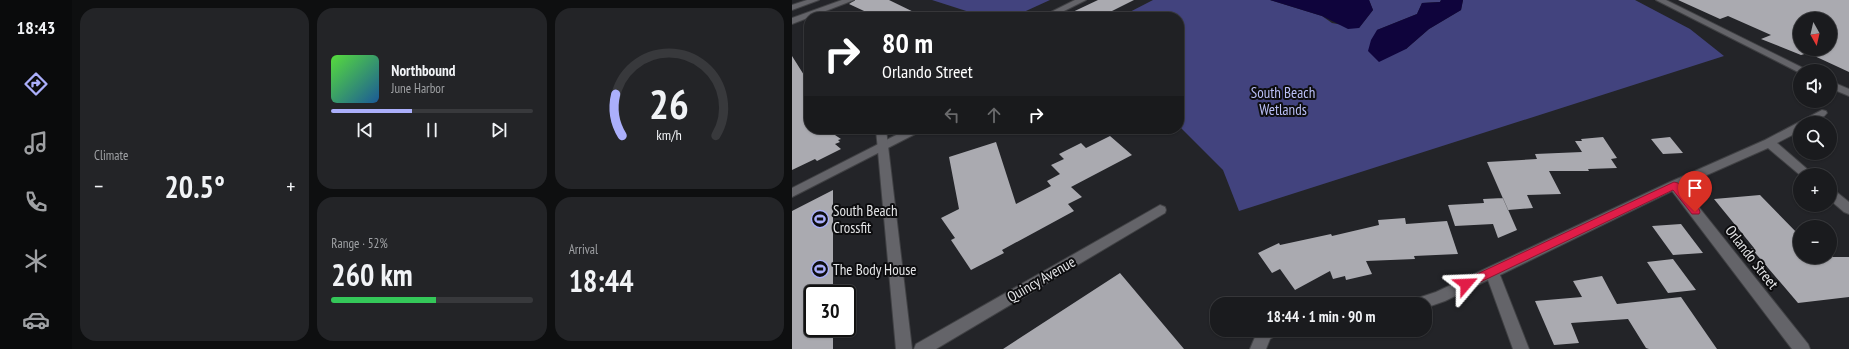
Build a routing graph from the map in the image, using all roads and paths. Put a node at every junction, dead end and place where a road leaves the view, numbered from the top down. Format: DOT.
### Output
graph roads {
  1 [pos="815,0"];
  2 [pos="850,0"];
  3 [pos="1082,0"];
  4 [pos="1660,0"];
  5 [pos="796,7"];
  6 [pos="808,12"];
  7 [pos="822,12"];
  8 [pos="1056,12"];
  9 [pos="804,18"];
  10 [pos="792,21"];
  11 [pos="1793,66"];
  12 [pos="1837,87"];
  13 [pos="1849,93"];
  14 [pos="1822,113"];
  15 [pos="1817,116"];
  16 [pos="1793,130"];
  17 [pos="882,134"];
  18 [pos="908,134"];
  19 [pos="1769,143"];
  20 [pos="883,147"];
  21 [pos="1799,168"];
  22 [pos="1674,185"];
  23 [pos="792,193"];
  24 [pos="1837,199"];
  25 [pos="1849,209"];
  26 [pos="1160,210"];
  27 [pos="1492,272"];
  28 [pos="1432,299"];
  29 [pos="1265,337"];
  30 [pos="904,349"];
  31 [pos="922,349"];
  32 [pos="1258,349"];
  33 [pos="1521,349"];
  34 [pos="1802,349"];
  1 -- 5 [label="street"];
  2 -- 7 [label="street"];
  3 -- 8 [label="street"];
  4 -- 11 [label="street"];
  5 -- 6 [label="street"];
  9 -- 10 [label="street"];
  12 -- 13 [label="street"];
  14 -- 15 [label="street"];
  16 -- 19 [label="street"];
  17 -- 20 [label="street"];
  18 -- 20 [label="street"];
  19 -- 21 [label="street"];
  19 -- 22 [label="street"];
  20 -- 23 [label="street"];
  20 -- 30 [label="street"];
  22 -- 27 [label="street"];
  22 -- 34 [label="street, Orlando Street"];
  24 -- 25 [label="street"];
  26 -- 31 [label="street, Quincy Avenue"];
  27 -- 28 [label="street"];
  27 -- 33 [label="street"];
  29 -- 32 [label="street"];
}
